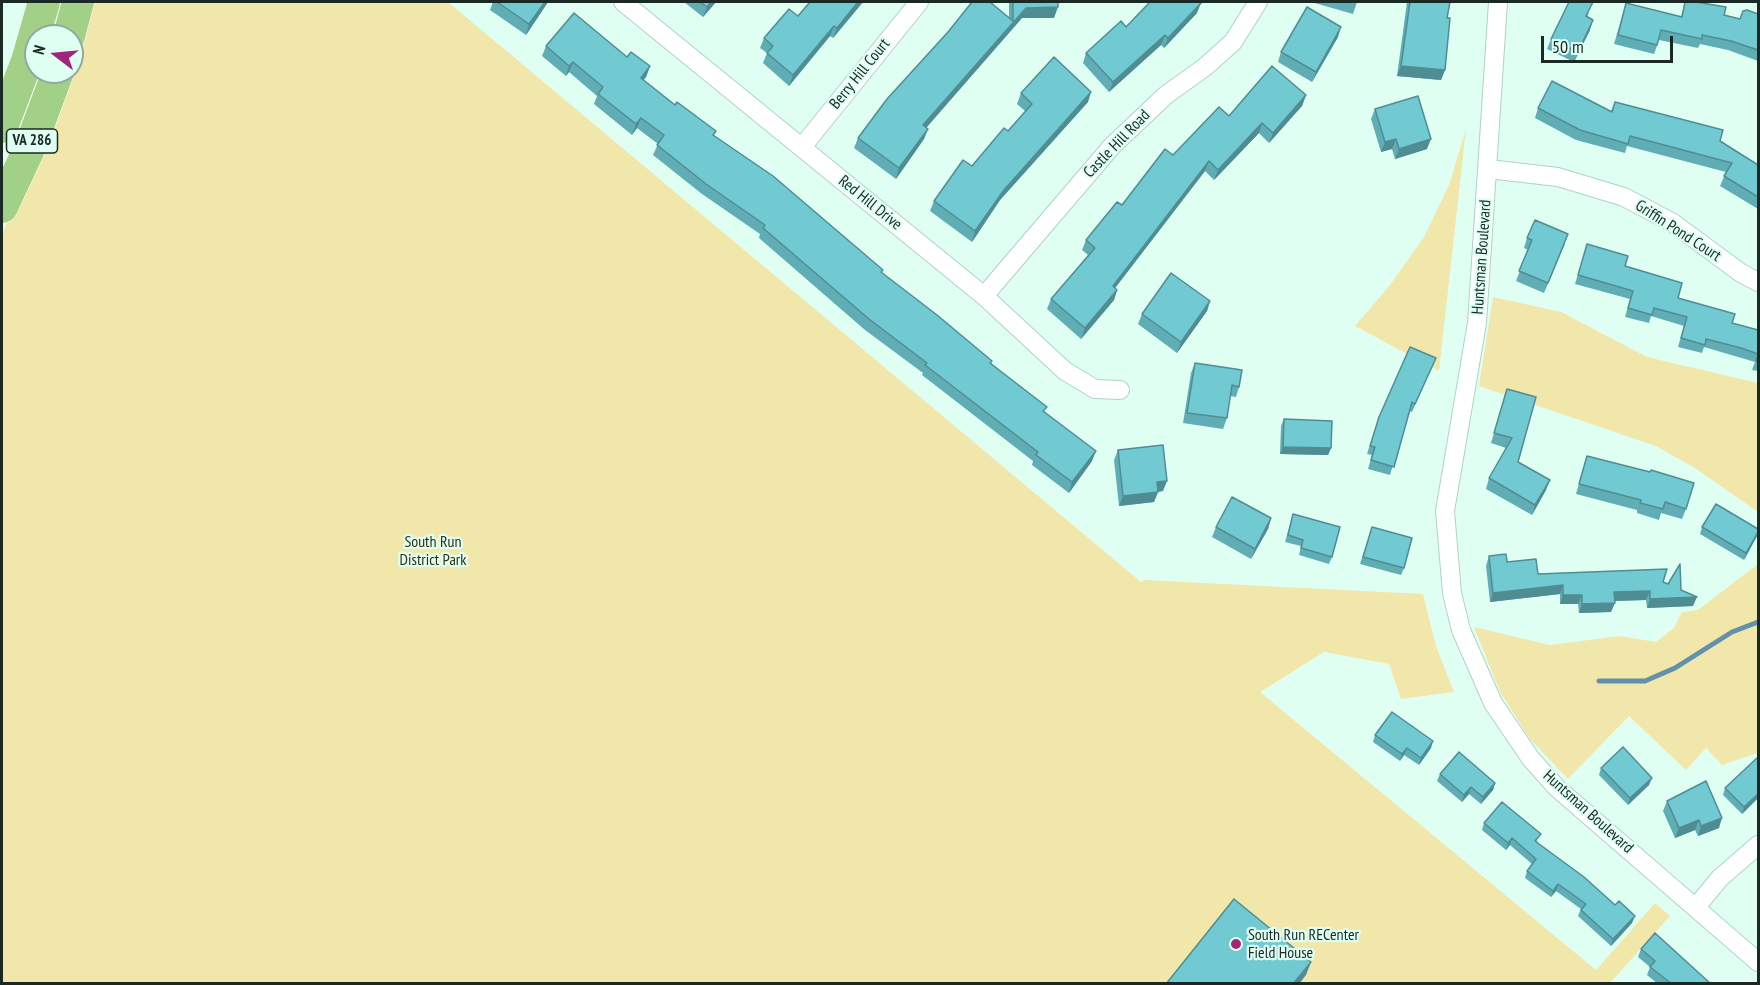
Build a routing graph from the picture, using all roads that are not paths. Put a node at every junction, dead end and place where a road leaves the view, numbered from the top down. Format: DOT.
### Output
graph roads {
  1 [pos="44,2"];
  2 [pos="78,2"];
  3 [pos="623,2"];
  4 [pos="919,2"];
  5 [pos="1258,2"];
  6 [pos="1498,2"];
  7 [pos="72,24"];
  8 [pos="54,84"];
  9 [pos="2,127"];
  10 [pos="802,147"];
  11 [pos="1488,169"];
  12 [pos="2,207"];
  13 [pos="1758,282"];
  14 [pos="984,296"];
  15 [pos="1120,390"];
  16 [pos="1758,845"];
  17 [pos="1696,907"];
  18 [pos="1758,962"];
  1 -- 9 [label="highway, VA 286"];
  2 -- 7 [label="highway"];
  3 -- 10 [label="street, Red Hill Drive"];
  4 -- 10 [label="street, Berry Hill Court"];
  5 -- 14 [label="street, Castle Hill Road"];
  6 -- 11 [label="street, Huntsman Boulevard"];
  8 -- 12 [label="highway, VA 286"];
  10 -- 14 [label="street, Red Hill Drive"];
  11 -- 13 [label="street, Griffin Pond Court"];
  11 -- 17 [label="street, Huntsman Boulevard"];
  14 -- 15 [label="street, Red Hill Drive"];
  16 -- 17 [label="street"];
  17 -- 18 [label="street, Huntsman Boulevard"];
}
